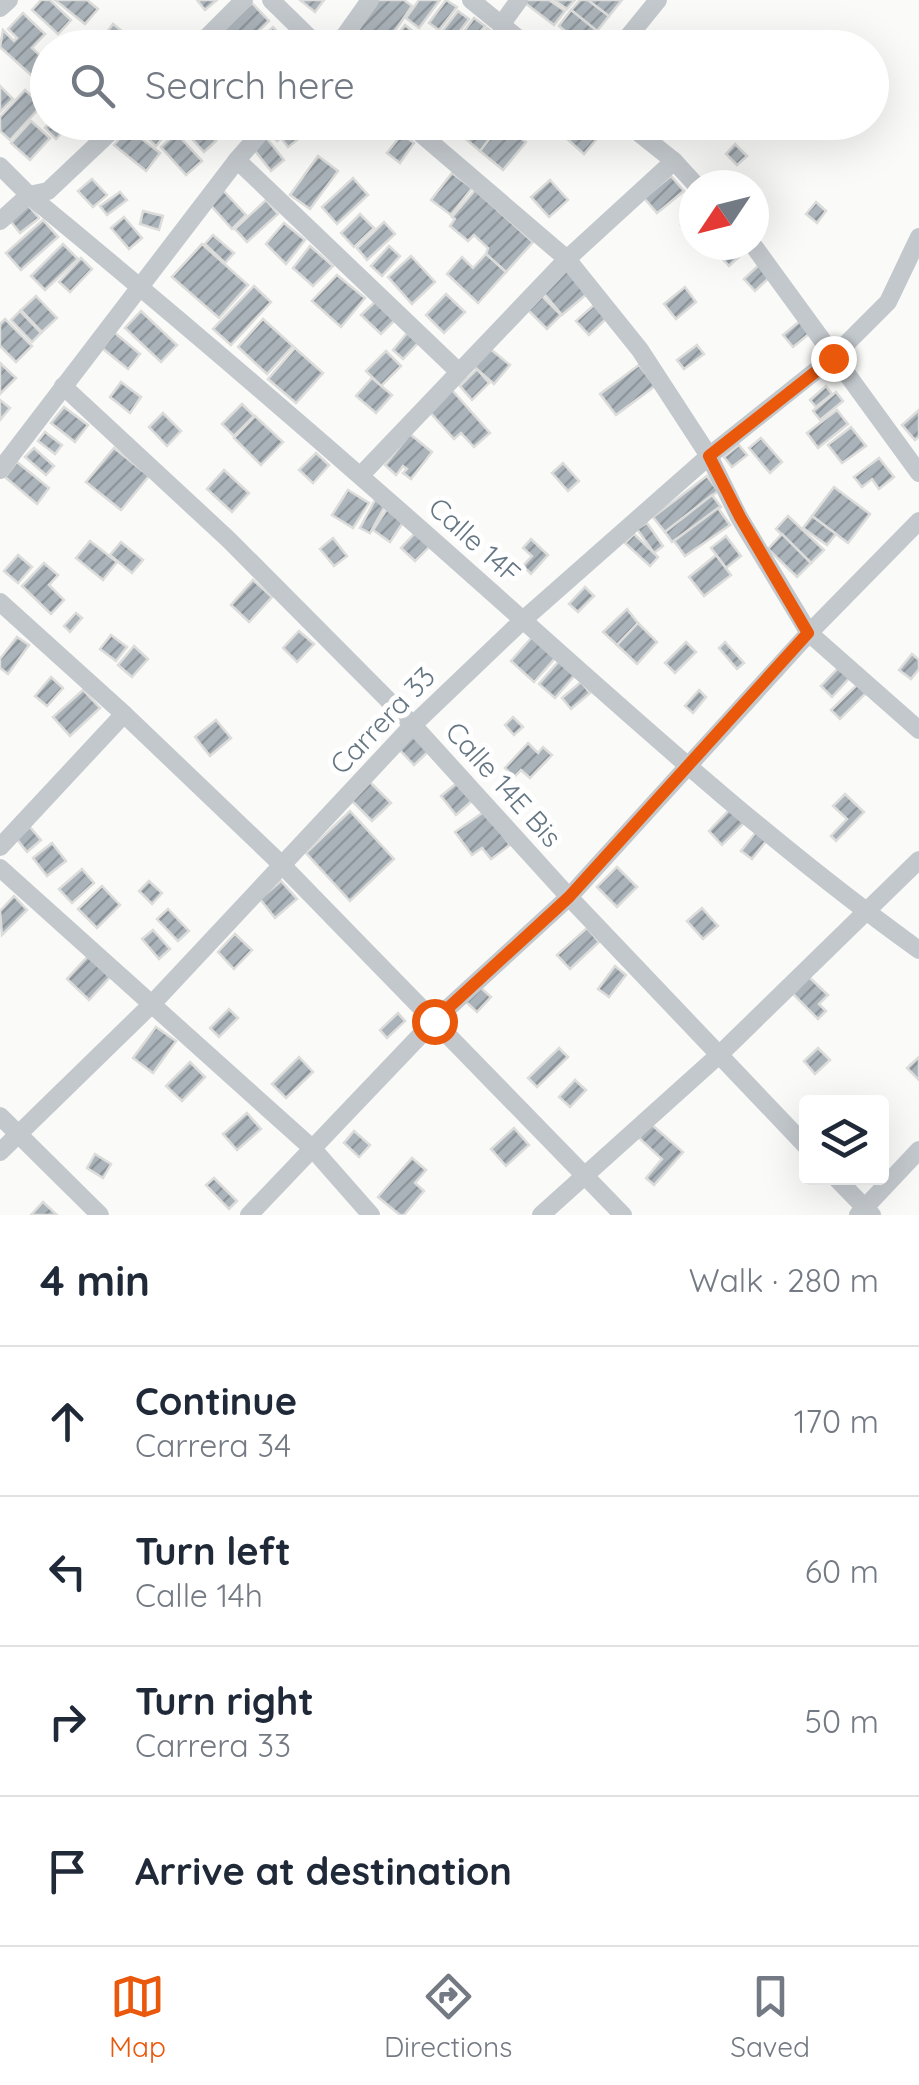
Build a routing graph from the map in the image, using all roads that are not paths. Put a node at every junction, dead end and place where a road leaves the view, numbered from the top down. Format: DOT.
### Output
graph roads {
  1 [pos="10,0"];
  2 [pos="244,0"];
  3 [pos="271,0"];
  4 [pos="370,0"];
  5 [pos="471,0"];
  6 [pos="519,0"];
  7 [pos="658,0"];
  8 [pos="0,8"];
  9 [pos="501,24"];
  10 [pos="214,30"];
  11 [pos="302,30"];
  12 [pos="349,30"];
  13 [pos="508,30"];
  14 [pos="634,30"];
  15 [pos="102,140"];
  16 [pos="254,140"];
  17 [pos="428,140"];
  18 [pos="647,140"];
  19 [pos="236,160"];
  20 [pos="674,162"];
  21 [pos="0,166"];
  22 [pos="682,170"];
  23 [pos="29,195"];
  24 [pos="0,221"];
  25 [pos="919,237"];
  26 [pos="567,258"];
  27 [pos="763,260"];
  28 [pos="140,286"];
  29 [pos="833,358"];
  30 [pos="460,372"];
  31 [pos="64,386"];
  32 [pos="709,456"];
  33 [pos="0,470"];
  34 [pos="919,473"];
  35 [pos="361,476"];
  36 [pos="919,520"];
  37 [pos="0,602"];
  38 [pos="523,620"];
  39 [pos="808,633"];
  40 [pos="124,714"];
  41 [pos="413,724"];
  42 [pos="919,730"];
  43 [pos="687,764"];
  44 [pos="0,848"];
  45 [pos="919,860"];
  46 [pos="282,865"];
  47 [pos="0,868"];
  48 [pos="569,897"];
  49 [pos="866,912"];
  50 [pos="919,950"];
  51 [pos="152,1004"];
  52 [pos="434,1021"];
  53 [pos="720,1054"];
  54 [pos="0,1116"];
  55 [pos="18,1132"];
  56 [pos="799,1139"];
  57 [pos="313,1149"];
  58 [pos="919,1150"];
  59 [pos="0,1152"];
  60 [pos="584,1175"];
  61 [pos="842,1185"];
  62 [pos="865,1213"];
  63 [pos="100,1215"];
  64 [pos="249,1215"];
  65 [pos="370,1215"];
  66 [pos="541,1215"];
  67 [pos="623,1215"];
  1 -- 8 [label="street"];
  2 -- 10 [label="street"];
  3 -- 11 [label="street"];
  4 -- 12 [label="street"];
  5 -- 9 [label="street"];
  6 -- 9 [label="street"];
  7 -- 14 [label="street"];
  9 -- 13 [label="street"];
  15 -- 23 [label="street"];
  16 -- 19 [label="street"];
  17 -- 26 [label="street"];
  18 -- 20 [label="street"];
  19 -- 28 [label="street"];
  19 -- 30 [label="street"];
  20 -- 22 [label="street"];
  20 -- 26 [label="street"];
  21 -- 23 [label="street, Calle 14F"];
  23 -- 24 [label="street"];
  23 -- 28 [label="street, Calle 14F"];
  25 -- 29 [label="street, Carrera 33"];
  26 -- 30 [label="street"];
  26 -- 32 [label="street"];
  27 -- 29 [label="street"];
  28 -- 31 [label="street"];
  28 -- 35 [label="street, Calle 14F"];
  29 -- 32 [label="street, Carrera 33"];
  29 -- 34 [label="street"];
  30 -- 35 [label="street"];
  31 -- 33 [label="street"];
  31 -- 41 [label="street, Calle 14E Bis"];
  32 -- 38 [label="street, Carrera 33"];
  32 -- 39 [label="street"];
  35 -- 38 [label="street, Calle 14F"];
  36 -- 39 [label="street"];
  37 -- 40 [label="street"];
  38 -- 41 [label="street, Carrera 33"];
  38 -- 43 [label="street, Calle 14F"];
  39 -- 42 [label="street"];
  39 -- 43 [label="street"];
  40 -- 44 [label="street"];
  40 -- 46 [label="street"];
  41 -- 46 [label="street, Carrera 33"];
  41 -- 48 [label="street, Calle 14E Bis"];
  43 -- 48 [label="street"];
  43 -- 49 [label="street, Calle 14F"];
  45 -- 49 [label="street"];
  46 -- 51 [label="street, Carrera 33"];
  46 -- 52 [label="street"];
  47 -- 51 [label="street"];
  48 -- 52 [label="street"];
  48 -- 53 [label="street, Calle 14E Bis"];
  49 -- 50 [label="street, Calle 14F"];
  49 -- 53 [label="street"];
  51 -- 55 [label="street, Carrera 33"];
  51 -- 57 [label="street"];
  52 -- 57 [label="street"];
  52 -- 60 [label="street"];
  53 -- 56 [label="street, Calle 14E Bis"];
  53 -- 60 [label="street"];
  54 -- 55 [label="street"];
  55 -- 59 [label="street, Carrera 33"];
  55 -- 63 [label="street"];
  57 -- 64 [label="street"];
  57 -- 65 [label="street"];
  58 -- 62 [label="street"];
  60 -- 66 [label="street"];
  60 -- 67 [label="street"];
  61 -- 62 [label="street"];
}
